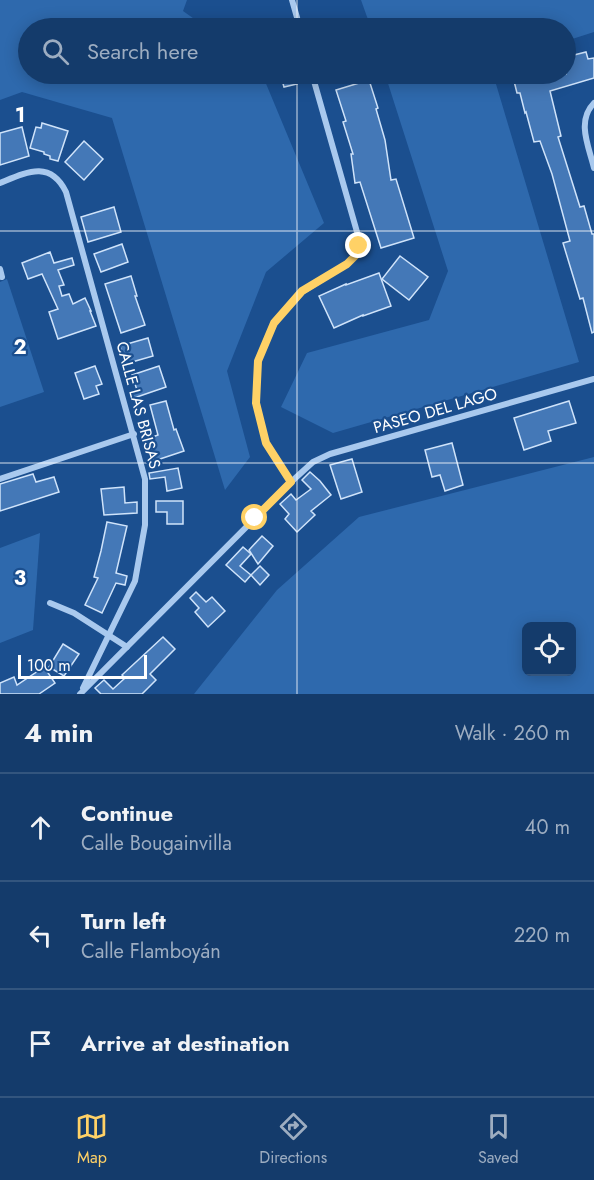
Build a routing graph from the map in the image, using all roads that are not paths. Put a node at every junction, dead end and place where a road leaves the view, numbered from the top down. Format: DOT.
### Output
graph roads {
  1 [pos="291,0"];
  2 [pos="297,18"];
  3 [pos="315,84"];
  4 [pos="594,103"];
  5 [pos="594,168"];
  6 [pos="0,183"];
  7 [pos="0,269"];
  8 [pos="2,277"];
  9 [pos="594,379"];
  10 [pos="134,434"];
  11 [pos="0,479"];
  12 [pos="291,482"];
  13 [pos="50,603"];
  14 [pos="109,634"];
  15 [pos="127,647"];
  16 [pos="80,694"];
  1 -- 2 [label="street"];
  3 -- 12 [label="street"];
  4 -- 5 [label="street"];
  6 -- 10 [label="street, CALLE LAS BRISAS"];
  7 -- 8 [label="street"];
  9 -- 12 [label="street, PASEO DEL LAGO"];
  10 -- 11 [label="street"];
  10 -- 14 [label="street, CALLE LAS BRISAS"];
  12 -- 15 [label="street, PASEO DEL LAGO"];
  13 -- 14 [label="street"];
  14 -- 15 [label="street"];
  14 -- 16 [label="street, CALLE LAS BRISAS"];
  15 -- 16 [label="street, PASEO DEL LAGO"];
}
